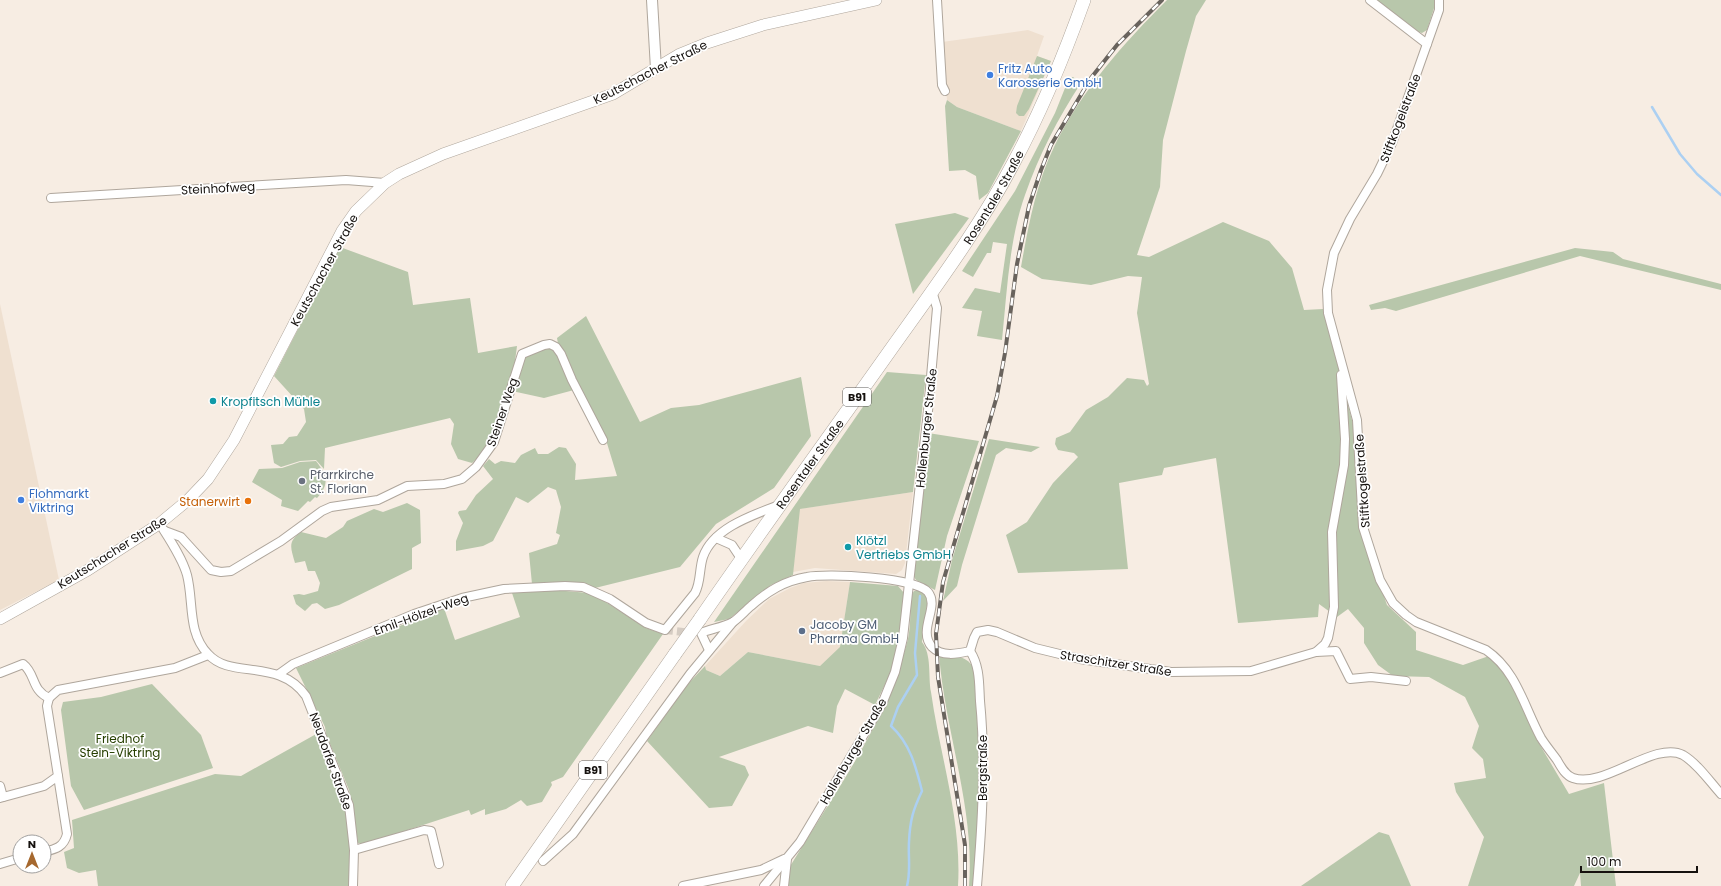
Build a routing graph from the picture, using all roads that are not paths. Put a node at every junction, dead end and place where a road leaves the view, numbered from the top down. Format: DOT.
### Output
graph roads {
  1 [pos="652,0"];
  2 [pos="876,0"];
  3 [pos="937,0"];
  4 [pos="1370,0"];
  5 [pos="1439,0"];
  6 [pos="1081,1"];
  7 [pos="1427,44"];
  8 [pos="656,69"];
  9 [pos="945,91"];
  10 [pos="385,183"];
  11 [pos="51,198"];
  12 [pos="932,291"];
  13 [pos="1340,362"];
  14 [pos="603,440"];
  15 [pos="782,503"];
  16 [pos="162,528"];
  17 [pos="716,538"];
  18 [pos="742,560"];
  19 [pos="908,582"];
  20 [pos="0,619"];
  21 [pos="733,622"];
  22 [pos="1328,638"];
  23 [pos="709,650"];
  24 [pos="970,651"];
  25 [pos="1336,651"];
  26 [pos="1316,652"];
  27 [pos="208,655"];
  28 [pos="0,673"];
  29 [pos="279,674"];
  30 [pos="1406,681"];
  31 [pos="49,698"];
  32 [pos="58,776"];
  33 [pos="0,786"];
  34 [pos="1721,794"];
  35 [pos="1,798"];
  36 [pos="52,850"];
  37 [pos="354,850"];
  38 [pos="787,858"];
  39 [pos="12,860"];
  40 [pos="543,861"];
  41 [pos="0,864"];
  42 [pos="439,864"];
  43 [pos="353,886"];
  44 [pos="512,886"];
  45 [pos="684,886"];
  46 [pos="764,886"];
  47 [pos="784,886"];
  48 [pos="978,886"];
  1 -- 8 [label="street"];
  2 -- 8 [label="main road, Keutschacher Straße"];
  3 -- 9 [label="street"];
  4 -- 7 [label="street"];
  5 -- 7 [label="street, Stiftkogelstraße"];
  6 -- 12 [label="main road, Rosentaler Straße / B91"];
  7 -- 13 [label="street, Stiftkogelstraße"];
  8 -- 10 [label="main road, Keutschacher Straße"];
  10 -- 11 [label="street, Steinhofweg"];
  10 -- 16 [label="main road, Keutschacher Straße"];
  12 -- 15 [label="main road, Rosentaler Straße / B91"];
  12 -- 19 [label="street, Hollenburger Straße"];
  13 -- 22 [label="street"];
  13 -- 34 [label="street, Stiftkogelstraße"];
  14 -- 16 [label="street, Steiner Weg"];
  15 -- 17 [label="street, Emil-Hölzel-Weg"];
  15 -- 18 [label="main road, Rosentaler Straße / B91"];
  16 -- 20 [label="main road, Keutschacher Straße"];
  16 -- 27 [label="street"];
  17 -- 18 [label="street"];
  17 -- 29 [label="street, Emil-Hölzel-Weg"];
  18 -- 44 [label="main road, Rosentaler Straße / B91, bridge"];
  19 -- 21 [label="street"];
  19 -- 24 [label="street"];
  19 -- 38 [label="street, Hollenburger Straße"];
  21 -- 23 [label="street"];
  21 -- 23 [label="street"];
  22 -- 25 [label="street"];
  22 -- 26 [label="street"];
  23 -- 40 [label="street"];
  24 -- 26 [label="street, Straschitzer Straße"];
  24 -- 48 [label="street, Bergstraße"];
  25 -- 26 [label="street"];
  25 -- 30 [label="street"];
  27 -- 29 [label="street"];
  27 -- 31 [label="street"];
  28 -- 31 [label="street"];
  29 -- 37 [label="street, Neudorfer Straße"];
  31 -- 32 [label="street"];
  32 -- 35 [label="street"];
  32 -- 36 [label="street"];
  33 -- 35 [label="street"];
  37 -- 42 [label="street"];
  37 -- 43 [label="street, Neudorfer Straße"];
  38 -- 45 [label="street, Hollenburger Straße"];
  38 -- 46 [label="street"];
  38 -- 47 [label="street"];
  39 -- 41 [label="street"];
}
